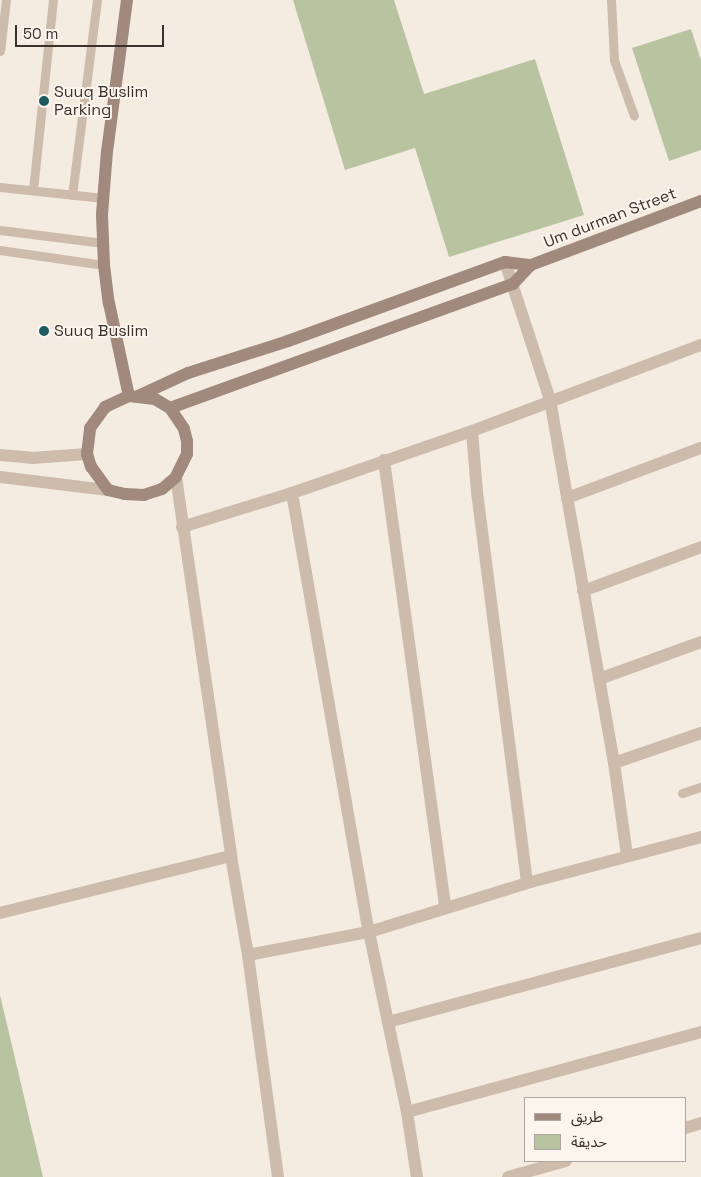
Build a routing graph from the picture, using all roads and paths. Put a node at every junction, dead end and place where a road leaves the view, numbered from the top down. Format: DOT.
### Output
graph roads {
  1 [pos="6,0"];
  2 [pos="54,0"];
  3 [pos="97,0"];
  4 [pos="127,0"];
  5 [pos="612,0"];
  6 [pos="0,51"];
  7 [pos="634,116"];
  8 [pos="0,187"];
  9 [pos="32,190"];
  10 [pos="72,195"];
  11 [pos="103,198"];
  12 [pos="701,201"];
  13 [pos="0,230"];
  14 [pos="103,243"];
  15 [pos="0,250"];
  16 [pos="504,262"];
  17 [pos="104,265"];
  18 [pos="531,265"];
  19 [pos="513,284"];
  20 [pos="701,345"];
  21 [pos="133,396"];
  22 [pos="550,400"];
  23 [pos="170,408"];
  24 [pos="472,431"];
  25 [pos="701,448"];
  26 [pos="87,454"];
  27 [pos="0,455"];
  28 [pos="384,460"];
  29 [pos="0,477"];
  30 [pos="176,477"];
  31 [pos="108,490"];
  32 [pos="292,493"];
  33 [pos="567,498"];
  34 [pos="182,527"];
  35 [pos="701,547"];
  36 [pos="584,591"];
  37 [pos="701,642"];
  38 [pos="599,679"];
  39 [pos="701,733"];
  40 [pos="614,763"];
  41 [pos="701,787"];
  42 [pos="682,793"];
  43 [pos="701,837"];
  44 [pos="231,856"];
  45 [pos="627,856"];
  46 [pos="527,883"];
  47 [pos="445,906"];
  48 [pos="0,913"];
  49 [pos="369,932"];
  50 [pos="701,938"];
  51 [pos="248,955"];
  52 [pos="388,1022"];
  53 [pos="701,1032"];
  54 [pos="407,1112"];
  55 [pos="701,1123"];
  56 [pos="686,1128"];
  57 [pos="562,1162"];
  58 [pos="278,1177"];
  59 [pos="417,1177"];
  60 [pos="508,1177"];
  1 -- 6 [label="lane"];
  2 -- 9 [label="lane"];
  3 -- 10 [label="lane"];
  4 -- 11 [label="street"];
  5 -- 7 [label="lane"];
  8 -- 9 [label="lane"];
  9 -- 10 [label="lane"];
  10 -- 11 [label="lane"];
  11 -- 14 [label="street"];
  12 -- 18 [label="street, Um durman Street"];
  13 -- 14 [label="lane"];
  14 -- 17 [label="street"];
  15 -- 17 [label="lane"];
  16 -- 18 [label="street"];
  16 -- 19 [label="street"];
  16 -- 21 [label="street"];
  17 -- 21 [label="street"];
  18 -- 19 [label="street"];
  19 -- 22 [label="street"];
  19 -- 23 [label="street"];
  20 -- 22 [label="street"];
  21 -- 23 [label="street"];
  21 -- 26 [label="street"];
  22 -- 24 [label="street"];
  22 -- 33 [label="street"];
  23 -- 30 [label="street"];
  24 -- 28 [label="street"];
  24 -- 46 [label="street"];
  25 -- 33 [label="street"];
  26 -- 27 [label="street"];
  26 -- 31 [label="street"];
  28 -- 32 [label="street"];
  28 -- 47 [label="street"];
  29 -- 31 [label="street"];
  30 -- 31 [label="street"];
  30 -- 34 [label="street"];
  32 -- 34 [label="street"];
  32 -- 49 [label="street"];
  33 -- 36 [label="street"];
  34 -- 44 [label="street"];
  35 -- 36 [label="street"];
  36 -- 38 [label="street"];
  37 -- 38 [label="street"];
  38 -- 40 [label="street"];
  39 -- 40 [label="street"];
  40 -- 45 [label="street"];
  41 -- 42 [label="lane"];
  43 -- 45 [label="street"];
  44 -- 48 [label="street"];
  44 -- 51 [label="street"];
  45 -- 46 [label="street"];
  46 -- 47 [label="street"];
  47 -- 49 [label="street"];
  49 -- 51 [label="street"];
  49 -- 52 [label="street"];
  50 -- 52 [label="street"];
  51 -- 58 [label="street"];
  52 -- 54 [label="street"];
  53 -- 54 [label="street"];
  54 -- 59 [label="street"];
  55 -- 56 [label="street"];
  57 -- 60 [label="street"];
}
